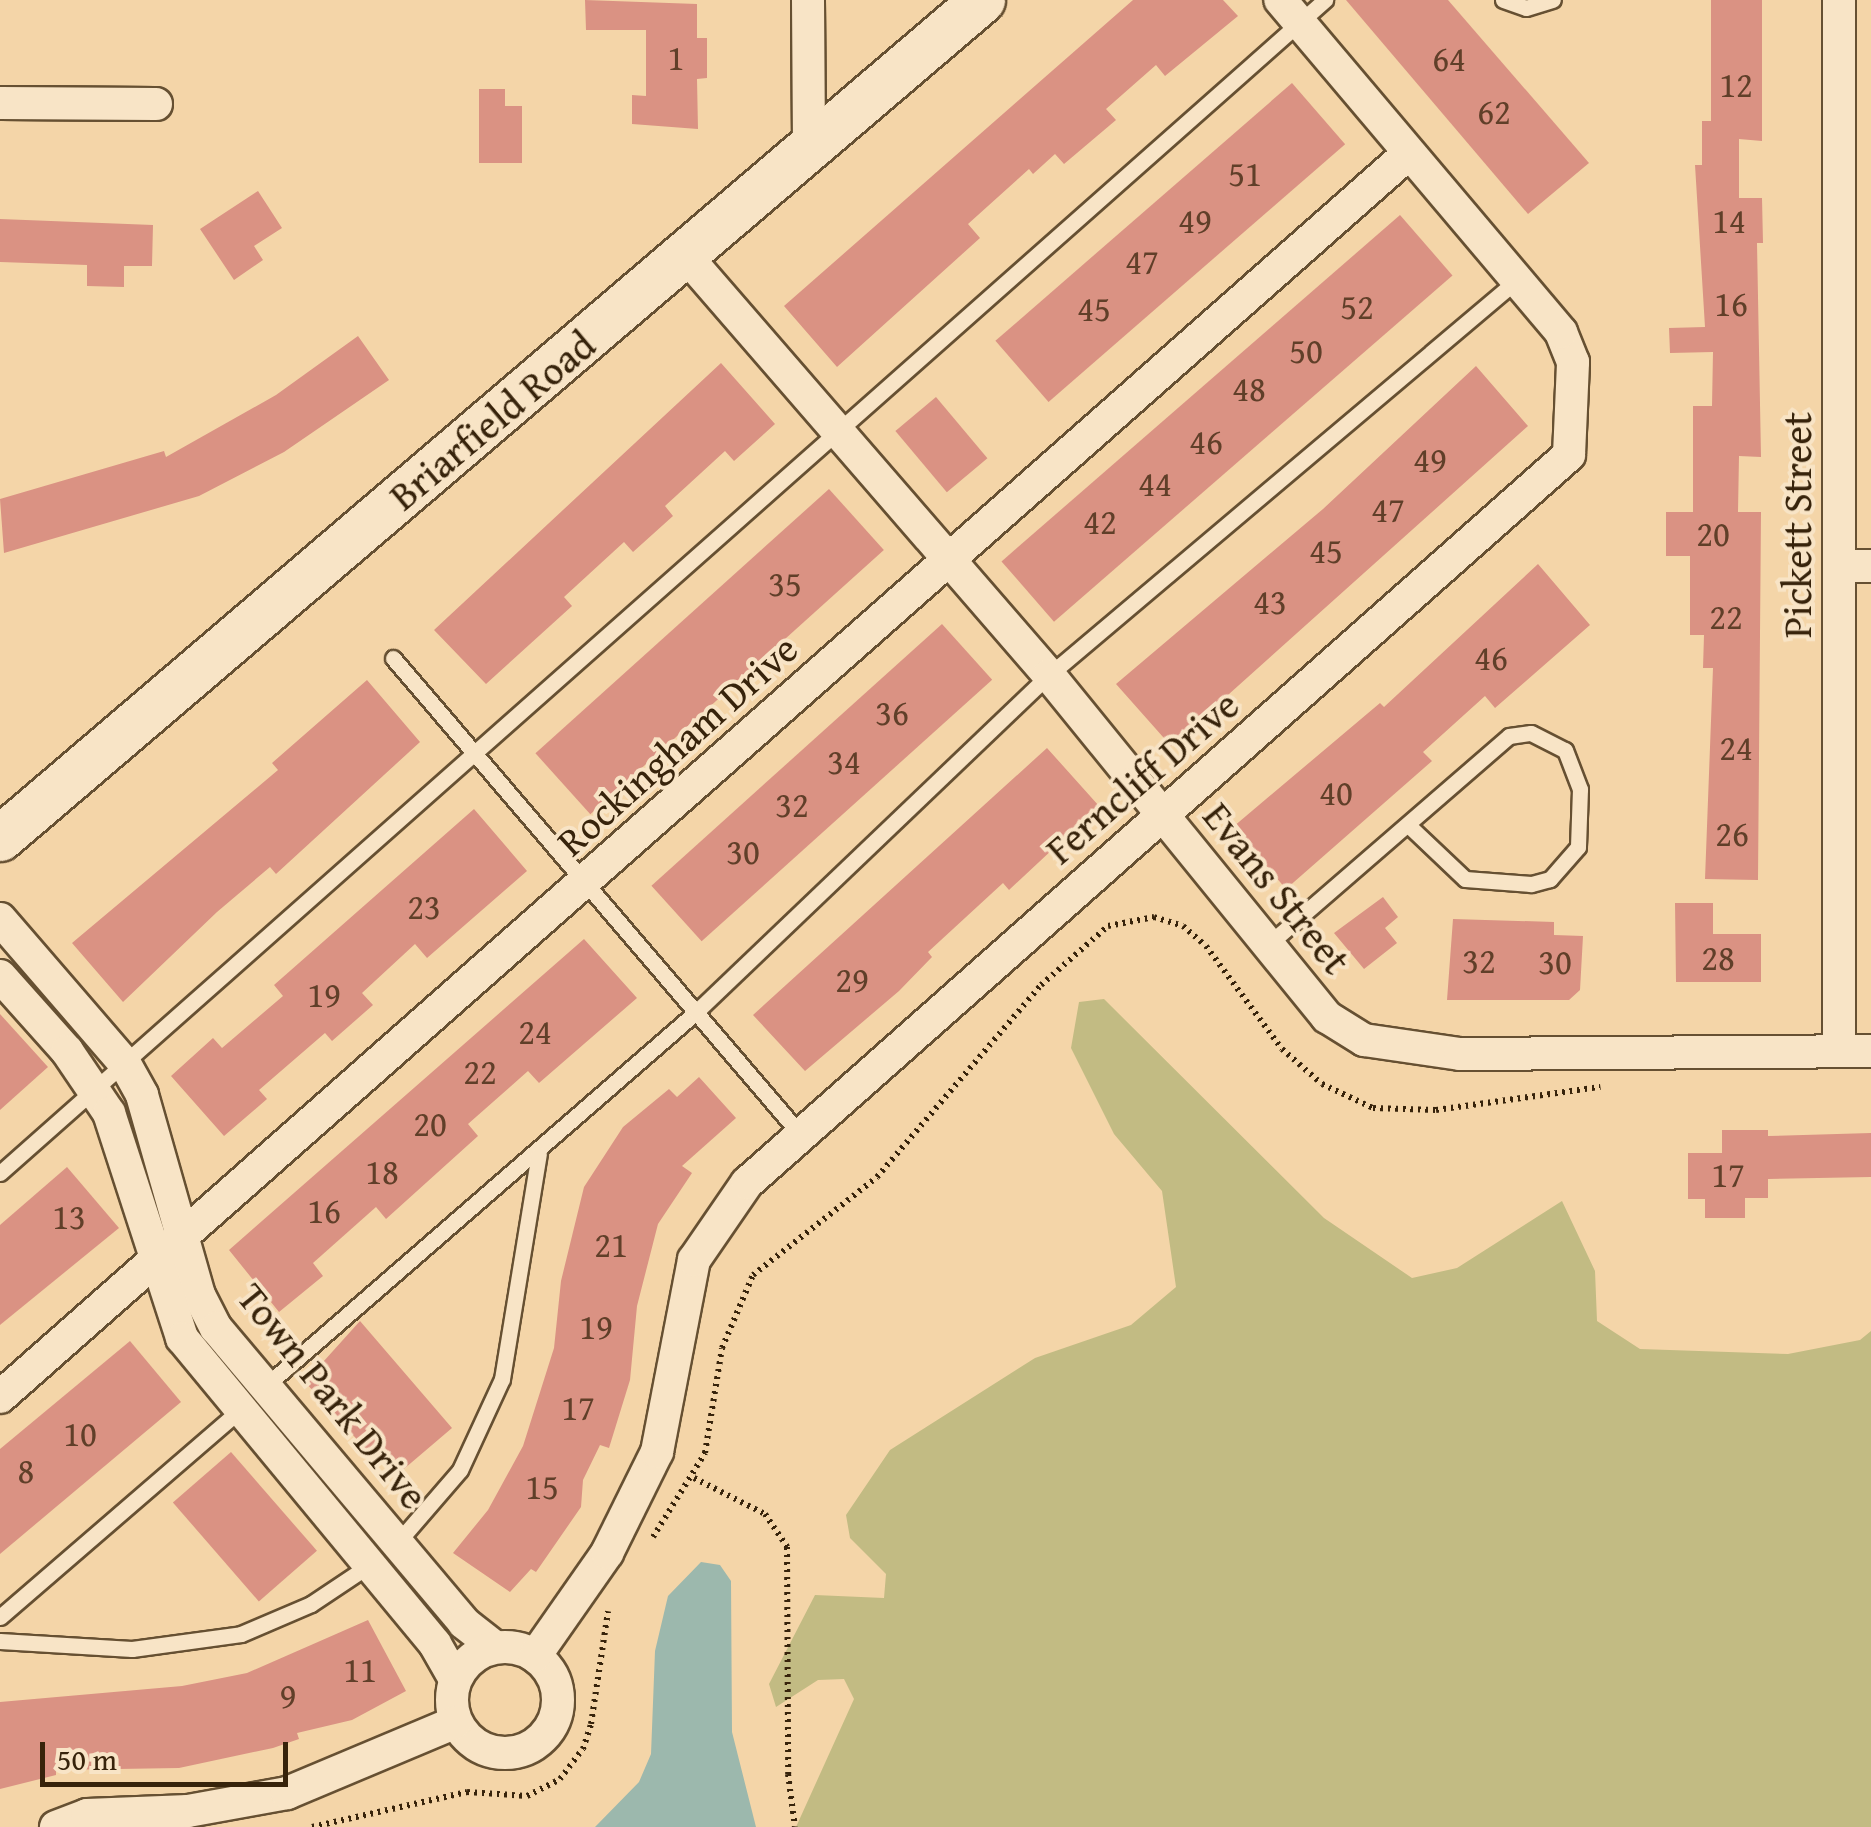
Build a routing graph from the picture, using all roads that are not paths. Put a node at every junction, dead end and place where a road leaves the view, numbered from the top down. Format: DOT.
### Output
graph roads {
  1 [pos="808,0"];
  2 [pos="982,0"];
  3 [pos="1326,0"];
  4 [pos="1503,0"];
  5 [pos="1552,0"];
  6 [pos="1838,0"];
  7 [pos="1290,11"];
  8 [pos="0,103"];
  9 [pos="156,104"];
  10 [pos="1855,112"];
  11 [pos="809,150"];
  12 [pos="1408,154"];
  13 [pos="686,256"];
  14 [pos="1518,280"];
  15 [pos="838,426"];
  16 [pos="948,557"];
  17 [pos="1855,566"];
  18 [pos="394,658"];
  19 [pos="1049,675"];
  20 [pos="478,755"];
  21 [pos="1163,816"];
  22 [pos="1408,824"];
  23 [pos="0,838"];
  24 [pos="587,884"];
  25 [pos="0,918"];
  26 [pos="1270,943"];
  27 [pos="0,976"];
  28 [pos="696,1012"];
  29 [pos="1855,1050"];
  30 [pos="126,1064"];
  31 [pos="96,1092"];
  32 [pos="800,1134"];
  33 [pos="539,1154"];
  34 [pos="0,1173"];
  35 [pos="185,1235"];
  36 [pos="154,1262"];
  37 [pos="266,1386"];
  38 [pos="0,1397"];
  39 [pos="238,1412"];
  40 [pos="396,1544"];
  41 [pos="370,1566"];
  42 [pos="0,1617"];
  43 [pos="0,1641"];
  44 [pos="495,1647"];
  45 [pos="535,1656"];
  46 [pos="455,1679"];
  47 [pos="456,1722"];
  48 [pos="56,1827"];
  1 -- 11 [label="street"];
  2 -- 11 [label="main road, Briarfield Road"];
  3 -- 7 [label="lane"];
  4 -- 5 [label="lane"];
  6 -- 10 [label="street, Pickett Street"];
  7 -- 12 [label="street, Ferncliff Drive"];
  7 -- 15 [label="lane"];
  8 -- 9 [label="street"];
  10 -- 17 [label="street, Pickett Street"];
  11 -- 13 [label="main road, Briarfield Road"];
  12 -- 14 [label="street, Ferncliff Drive"];
  12 -- 16 [label="street, Rockingham Drive"];
  13 -- 15 [label="street, Evans Street"];
  13 -- 23 [label="main road, Briarfield Road"];
  14 -- 19 [label="lane"];
  14 -- 21 [label="street, Ferncliff Drive"];
  15 -- 16 [label="street, Evans Street"];
  15 -- 20 [label="lane"];
  16 -- 19 [label="street, Evans Street"];
  16 -- 24 [label="street, Rockingham Drive"];
  17 -- 29 [label="street, Pickett Street"];
  18 -- 20 [label="lane"];
  19 -- 21 [label="street, Evans Street"];
  19 -- 28 [label="lane"];
  20 -- 24 [label="lane"];
  20 -- 30 [label="lane"];
  21 -- 26 [label="street, Evans Street"];
  21 -- 32 [label="street, Ferncliff Drive"];
  22 -- 22 [label="lane"];
  22 -- 26 [label="lane"];
  24 -- 28 [label="lane"];
  24 -- 35 [label="street, Rockingham Drive"];
  25 -- 30 [label="street, Town Park Drive"];
  26 -- 29 [label="street, Evans Street"];
  27 -- 31 [label="street, Town Park Drive"];
  28 -- 32 [label="lane"];
  28 -- 33 [label="lane"];
  30 -- 31 [label="lane"];
  30 -- 35 [label="street, Town Park Drive"];
  31 -- 34 [label="lane"];
  31 -- 36 [label="street, Town Park Drive"];
  32 -- 45 [label="street, Ferncliff Drive"];
  33 -- 37 [label="lane"];
  33 -- 40 [label="lane"];
  35 -- 36 [label="street, Rockingham Drive"];
  35 -- 37 [label="street, Town Park Drive"];
  36 -- 38 [label="street, Rockingham Drive"];
  36 -- 39 [label="street, Town Park Drive"];
  37 -- 39 [label="lane"];
  37 -- 40 [label="street, Town Park Drive"];
  39 -- 41 [label="street, Town Park Drive"];
  39 -- 42 [label="lane"];
  40 -- 41 [label="lane"];
  40 -- 44 [label="street, Town Park Drive"];
  41 -- 43 [label="lane"];
  41 -- 46 [label="street, Town Park Drive"];
  44 -- 45 [label="street"];
  44 -- 46 [label="street"];
  45 -- 47 [label="street"];
  46 -- 47 [label="street"];
  47 -- 48 [label="street"];
}
